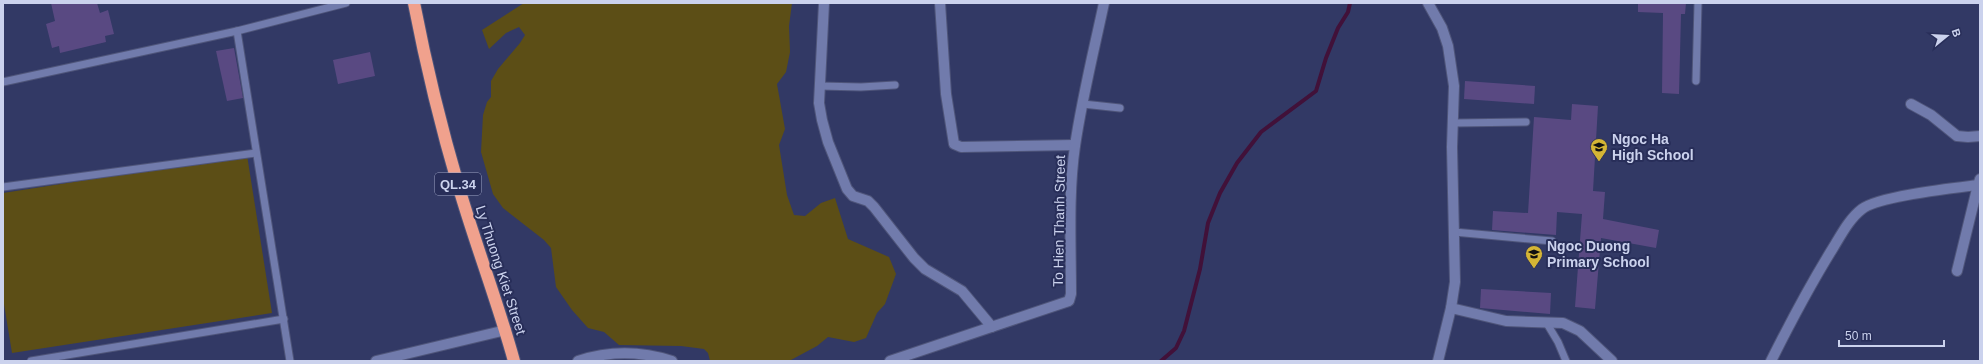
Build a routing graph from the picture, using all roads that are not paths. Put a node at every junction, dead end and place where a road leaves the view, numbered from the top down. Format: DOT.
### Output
graph roads {
  1 [pos="346,3"];
  2 [pos="414,3"];
  3 [pos="824,3"];
  4 [pos="940,3"];
  5 [pos="1104,3"];
  6 [pos="1428,3"];
  7 [pos="1698,3"];
  8 [pos="237,31"];
  9 [pos="1696,81"];
  10 [pos="3,82"];
  11 [pos="895,85"];
  12 [pos="820,86"];
  13 [pos="1083,104"];
  14 [pos="1911,104"];
  15 [pos="1120,108"];
  16 [pos="1526,122"];
  17 [pos="1454,123"];
  18 [pos="1980,136"];
  19 [pos="1075,146"];
  20 [pos="256,153"];
  21 [pos="1979,182"];
  22 [pos="3,188"];
  23 [pos="1454,232"];
  24 [pos="1552,242"];
  25 [pos="1957,271"];
  26 [pos="1451,308"];
  27 [pos="284,319"];
  28 [pos="1546,322"];
  29 [pos="992,327"];
  30 [pos="506,330"];
  31 [pos="31,361"];
  32 [pos="290,361"];
  33 [pos="376,361"];
  34 [pos="514,361"];
  35 [pos="578,361"];
  36 [pos="672,361"];
  37 [pos="890,361"];
  38 [pos="1438,361"];
  39 [pos="1566,361"];
  40 [pos="1612,361"];
  41 [pos="1771,361"];
  1 -- 8 [label="lane"];
  2 -- 30 [label="highway, Ly Thuong Kiet Street / QL.34"];
  3 -- 12 [label="street"];
  4 -- 19 [label="street"];
  5 -- 13 [label="street, To Hien Thanh Street"];
  6 -- 17 [label="street"];
  7 -- 9 [label="lane"];
  8 -- 10 [label="lane"];
  8 -- 20 [label="lane"];
  11 -- 12 [label="lane"];
  12 -- 29 [label="street"];
  13 -- 15 [label="lane"];
  13 -- 19 [label="street, To Hien Thanh Street"];
  14 -- 18 [label="street"];
  16 -- 17 [label="lane"];
  17 -- 23 [label="street"];
  19 -- 29 [label="street, To Hien Thanh Street"];
  20 -- 22 [label="lane"];
  20 -- 27 [label="lane"];
  21 -- 25 [label="street"];
  21 -- 41 [label="street"];
  23 -- 24 [label="lane"];
  23 -- 26 [label="street"];
  26 -- 28 [label="street"];
  26 -- 38 [label="street"];
  27 -- 31 [label="lane"];
  27 -- 32 [label="lane"];
  28 -- 39 [label="lane"];
  28 -- 40 [label="street"];
  29 -- 37 [label="street, To Hien Thanh Street"];
  30 -- 33 [label="street"];
  30 -- 34 [label="highway, Ly Thuong Kiet Street / QL.34"];
  35 -- 36 [label="street"];
}
